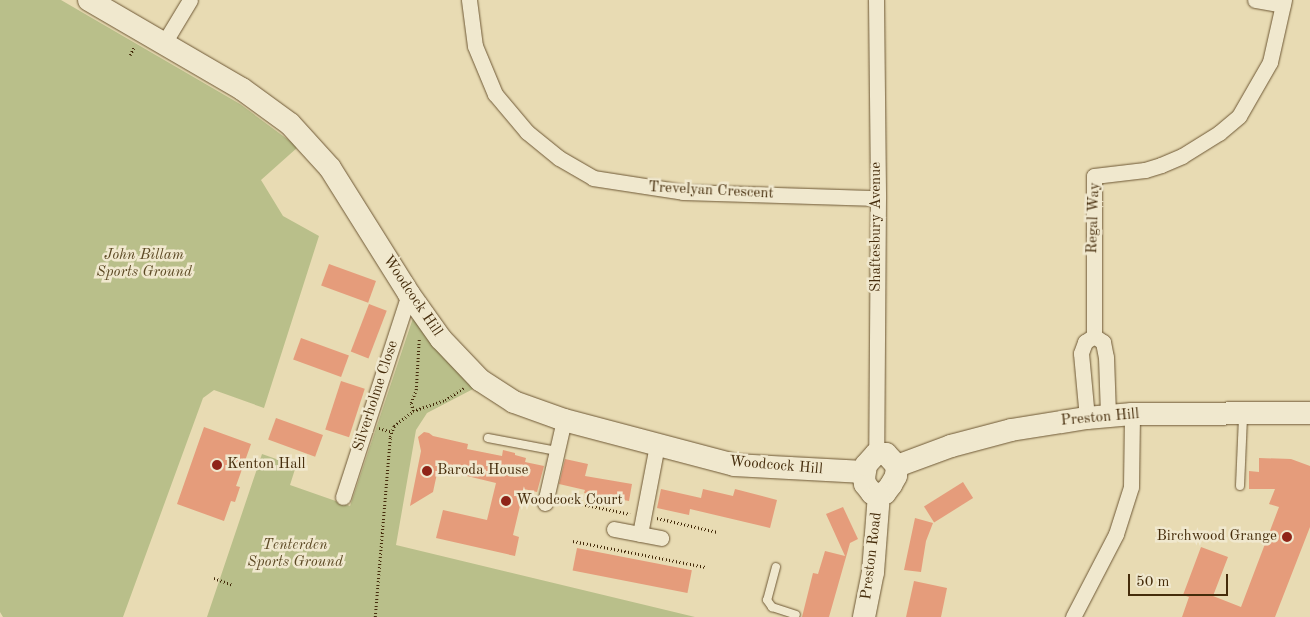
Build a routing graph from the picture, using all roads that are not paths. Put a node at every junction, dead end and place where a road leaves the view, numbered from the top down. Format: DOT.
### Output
graph roads {
  1 [pos="89,0"];
  2 [pos="190,0"];
  3 [pos="469,0"];
  4 [pos="876,0"];
  5 [pos="1255,0"];
  6 [pos="1284,3"];
  7 [pos="164,43"];
  8 [pos="878,198"];
  9 [pos="409,294"];
  10 [pos="1094,336"];
  11 [pos="1310,413"];
  12 [pos="1132,414"];
  13 [pos="1243,414"];
  14 [pos="1098,416"];
  15 [pos="564,420"];
  16 [pos="488,438"];
  17 [pos="657,445"];
  18 [pos="557,451"];
  19 [pos="870,463"];
  20 [pos="896,466"];
  21 [pos="1240,486"];
  22 [pos="879,494"];
  23 [pos="343,498"];
  24 [pos="545,503"];
  25 [pos="614,529"];
  26 [pos="640,534"];
  27 [pos="661,538"];
  28 [pos="776,567"];
  29 [pos="796,615"];
  30 [pos="864,617"];
  31 [pos="1073,617"];
  1 -- 7 [label="street, Woodcock Hill"];
  2 -- 7 [label="street"];
  3 -- 8 [label="street, Trevelyan Crescent"];
  4 -- 8 [label="street, Shaftesbury Avenue"];
  5 -- 6 [label="street"];
  6 -- 10 [label="street, Regal Way"];
  7 -- 9 [label="street, Woodcock Hill"];
  8 -- 19 [label="street, Shaftesbury Avenue"];
  9 -- 15 [label="street, Woodcock Hill"];
  9 -- 23 [label="street, Silverholme Close"];
  10 -- 14 [label="street"];
  10 -- 14 [label="street"];
  11 -- 13 [label="street, Preston Hill"];
  12 -- 13 [label="street, Preston Hill"];
  12 -- 14 [label="street, Preston Hill"];
  12 -- 31 [label="street"];
  13 -- 21 [label="lane"];
  14 -- 20 [label="street, Preston Hill"];
  15 -- 17 [label="street, Woodcock Hill"];
  15 -- 18 [label="street"];
  16 -- 18 [label="lane"];
  17 -- 19 [label="street, Woodcock Hill"];
  17 -- 26 [label="street"];
  18 -- 24 [label="street"];
  19 -- 20 [label="street"];
  19 -- 22 [label="street"];
  20 -- 22 [label="street"];
  22 -- 30 [label="street, Preston Road"];
  25 -- 26 [label="street"];
  26 -- 27 [label="street"];
  28 -- 29 [label="lane"];
}
